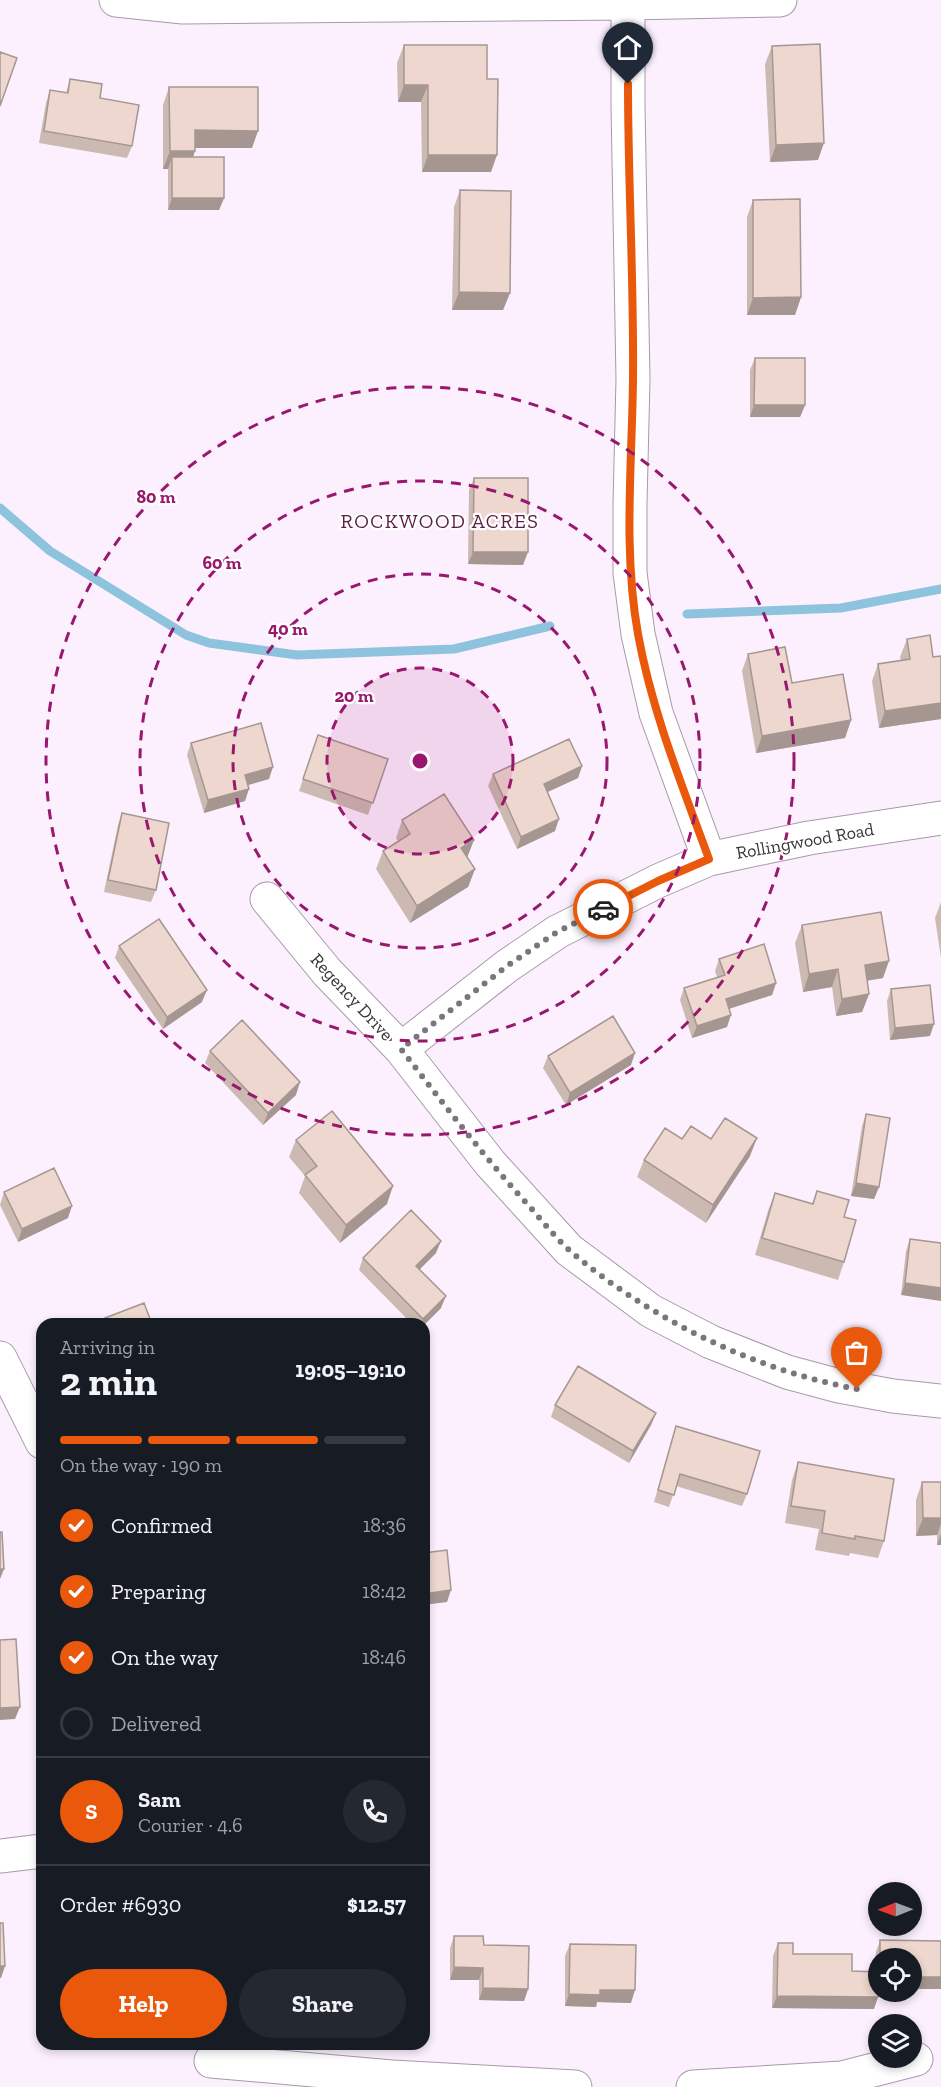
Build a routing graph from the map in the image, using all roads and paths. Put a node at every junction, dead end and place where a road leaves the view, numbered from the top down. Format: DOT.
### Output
graph roads {
  1 [pos="116,0"];
  2 [pos="780,0"];
  3 [pos="628,2"];
  4 [pos="941,818"];
  5 [pos="709,859"];
  6 [pos="267,899"];
  7 [pos="401,1049"];
  8 [pos="0,1358"];
  9 [pos="941,1401"];
  10 [pos="36,1430"];
  11 [pos="36,1852"];
  12 [pos="0,1856"];
  13 [pos="211,2064"];
  14 [pos="881,2068"];
  15 [pos="576,2087"];
  16 [pos="693,2087"];
  1 -- 3 [label="street"];
  2 -- 3 [label="street"];
  3 -- 5 [label="street"];
  4 -- 5 [label="street, Rollingwood Road"];
  5 -- 7 [label="street, Rollingwood Road"];
  6 -- 7 [label="street, Regency Drive"];
  7 -- 9 [label="street, Regency Drive"];
  8 -- 10 [label="street"];
  11 -- 12 [label="street"];
  13 -- 15 [label="street"];
  14 -- 16 [label="street"];
}
